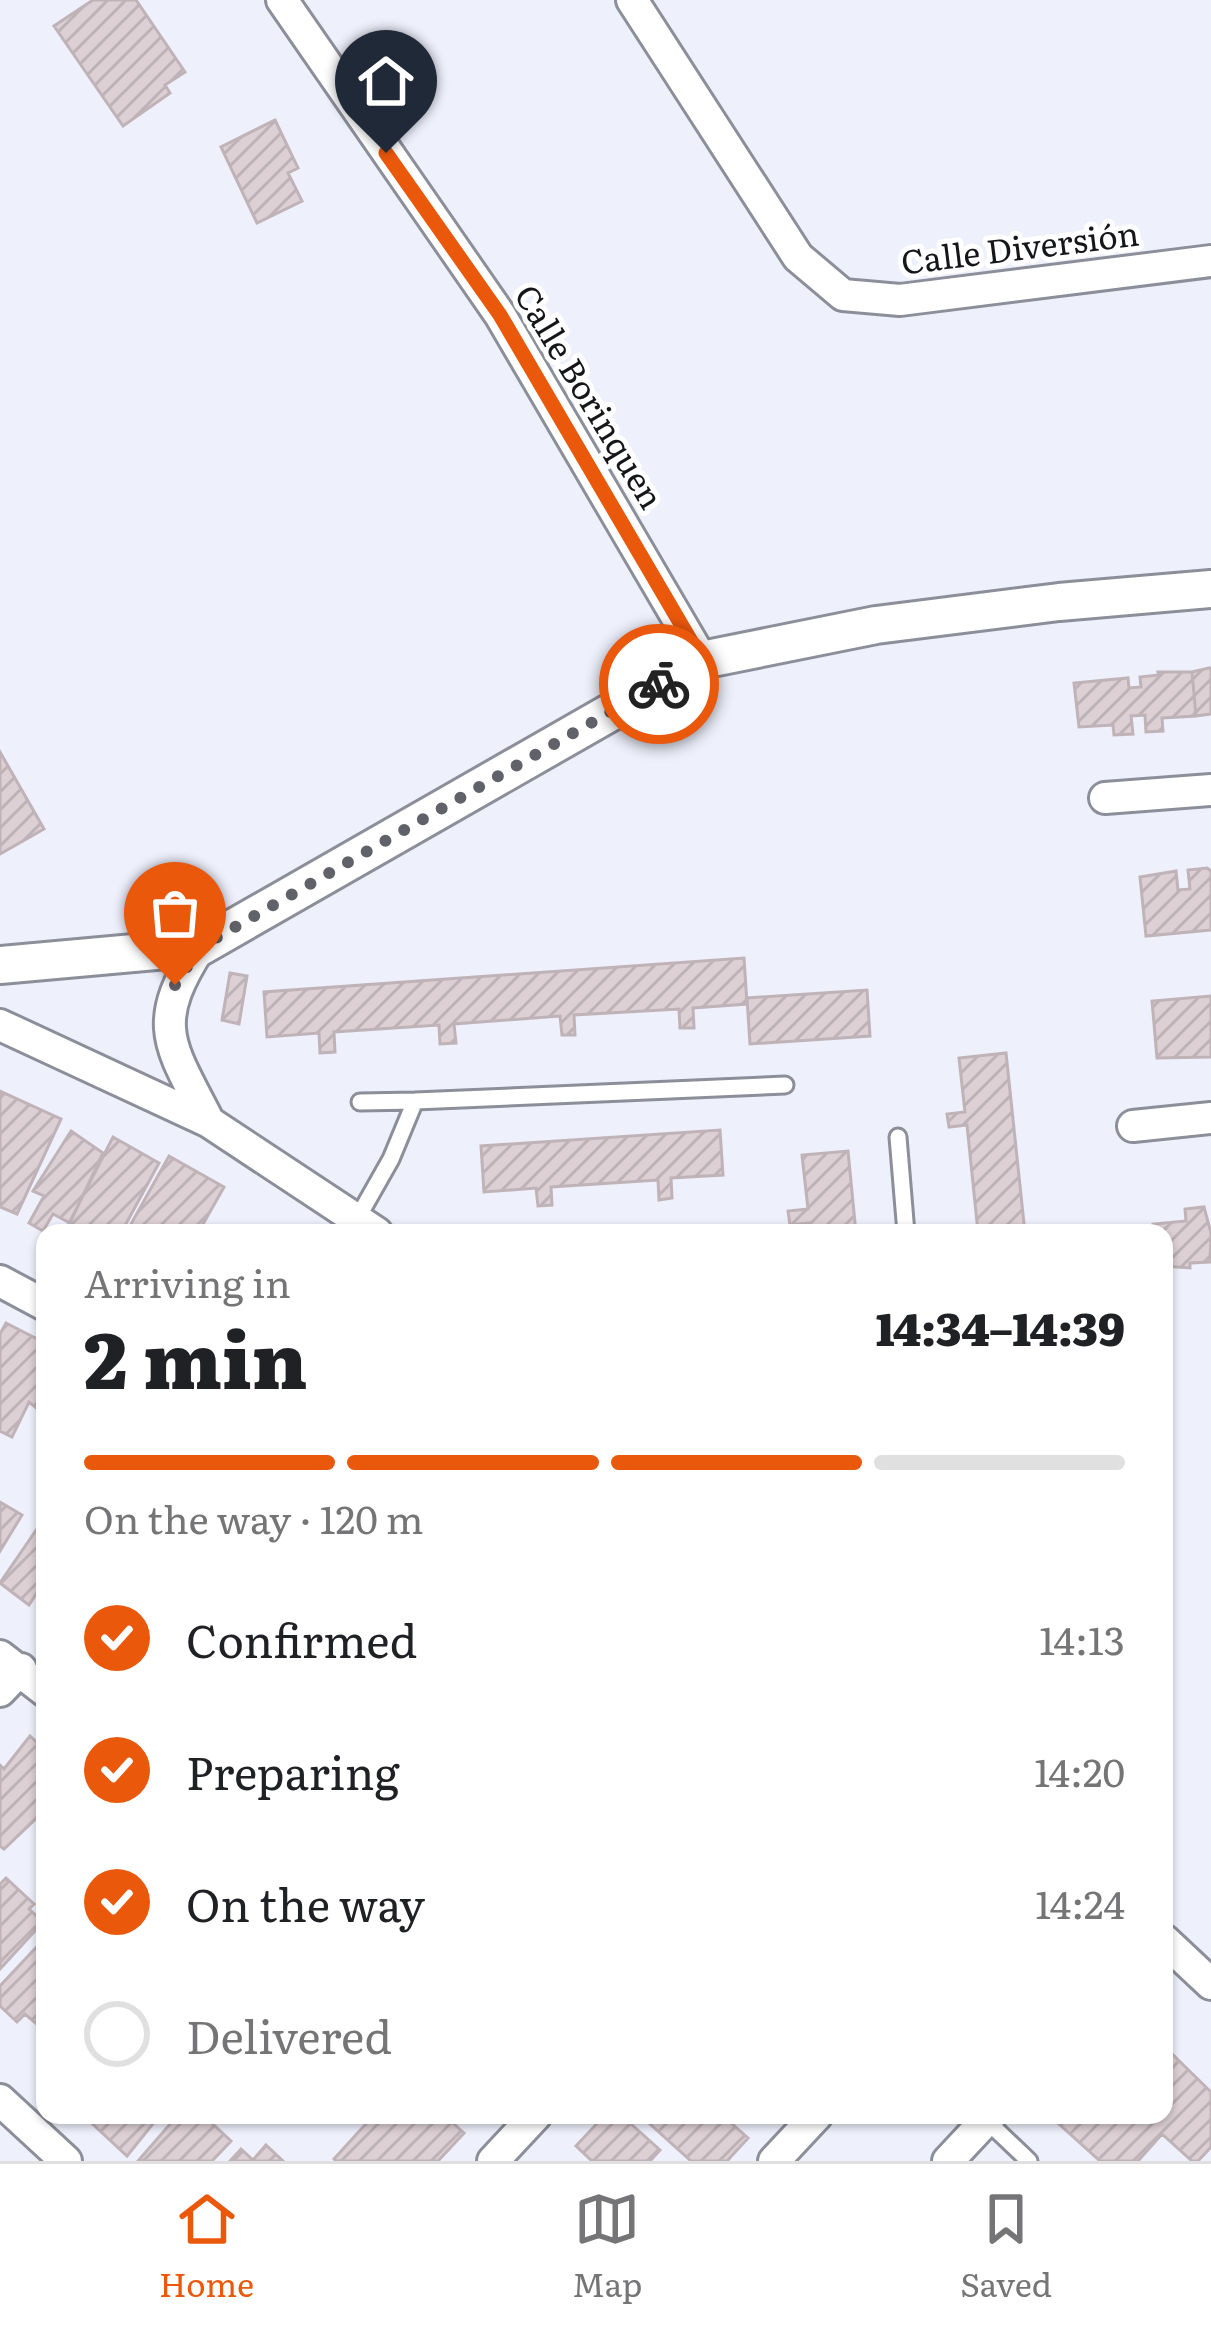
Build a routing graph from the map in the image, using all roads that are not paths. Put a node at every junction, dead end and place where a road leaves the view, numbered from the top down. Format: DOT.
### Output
graph roads {
  1 [pos="281,0"];
  2 [pos="632,0"];
  3 [pos="1211,261"];
  4 [pos="1211,589"];
  5 [pos="702,660"];
  6 [pos="1211,790"];
  7 [pos="1105,798"];
  8 [pos="200,947"];
  9 [pos="0,965"];
  10 [pos="0,1024"];
  11 [pos="785,1085"];
  12 [pos="415,1100"];
  13 [pos="360,1102"];
  14 [pos="1211,1118"];
  15 [pos="209,1122"];
  16 [pos="1133,1126"];
  17 [pos="898,1136"];
  18 [pos="364,1224"];
  19 [pos="368,1224"];
  20 [pos="905,1224"];
  21 [pos="0,1281"];
  22 [pos="36,1300"];
  23 [pos="7,1672"];
  24 [pos="36,1686"];
  25 [pos="1173,1948"];
  26 [pos="1211,1984"];
  27 [pos="0,2100"];
  28 [pos="518,2124"];
  29 [pos="809,2124"];
  30 [pos="982,2124"];
  31 [pos="994,2124"];
  32 [pos="66,2161"];
  33 [pos="493,2161"];
  34 [pos="774,2161"];
  35 [pos="948,2161"];
  36 [pos="1029,2161"];
  1 -- 5 [label="street, Calle Borinquen"];
  2 -- 3 [label="street, Calle Diversión"];
  4 -- 5 [label="street"];
  5 -- 8 [label="street"];
  6 -- 7 [label="street"];
  8 -- 9 [label="street"];
  8 -- 15 [label="street"];
  10 -- 15 [label="street"];
  11 -- 12 [label="lane"];
  12 -- 13 [label="lane"];
  12 -- 19 [label="lane"];
  14 -- 16 [label="street"];
  15 -- 18 [label="street"];
  17 -- 20 [label="lane"];
  21 -- 22 [label="street"];
  23 -- 24 [label="street"];
  25 -- 26 [label="street"];
  27 -- 32 [label="street"];
  28 -- 33 [label="street"];
  29 -- 34 [label="street"];
  30 -- 35 [label="street"];
  31 -- 36 [label="lane"];
}
